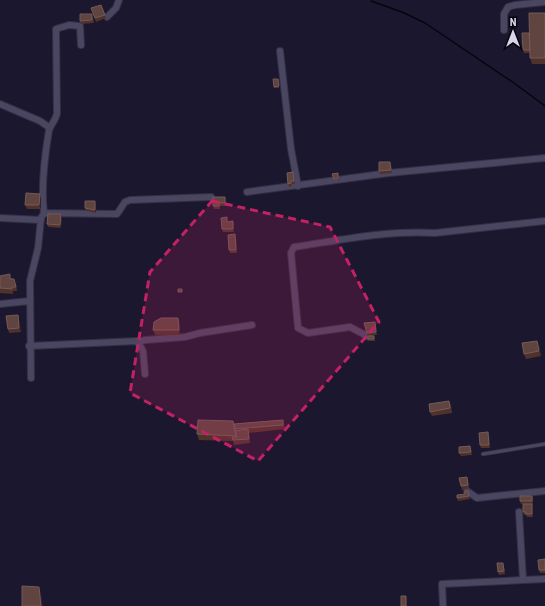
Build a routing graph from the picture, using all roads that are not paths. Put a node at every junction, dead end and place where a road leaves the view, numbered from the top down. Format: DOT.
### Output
graph roads {
  1 [pos="119,0"];
  2 [pos="545,2"];
  3 [pos="108,17"];
  4 [pos="504,30"];
  5 [pos="81,45"];
  6 [pos="280,51"];
  7 [pos="0,104"];
  8 [pos="50,128"];
  9 [pos="545,158"];
  10 [pos="298,186"];
  11 [pos="247,192"];
  12 [pos="211,198"];
  13 [pos="44,213"];
  14 [pos="0,218"];
  15 [pos="41,220"];
  16 [pos="545,222"];
  17 [pos="29,301"];
  18 [pos="0,304"];
  19 [pos="252,325"];
  20 [pos="369,337"];
  21 [pos="138,342"];
  22 [pos="29,346"];
  23 [pos="145,374"];
  24 [pos="30,378"];
  25 [pos="545,444"];
  26 [pos="483,454"];
  27 [pos="467,491"];
  28 [pos="545,491"];
  29 [pos="519,512"];
  30 [pos="545,578"];
  31 [pos="523,580"];
  32 [pos="442,606"];
  1 -- 3 [label="street"];
  2 -- 4 [label="street"];
  5 -- 8 [label="street"];
  6 -- 10 [label="street"];
  7 -- 8 [label="street"];
  8 -- 13 [label="street"];
  9 -- 10 [label="street"];
  10 -- 11 [label="street"];
  12 -- 13 [label="street"];
  13 -- 15 [label="street"];
  14 -- 15 [label="street"];
  15 -- 17 [label="street"];
  16 -- 20 [label="street"];
  17 -- 18 [label="street"];
  17 -- 22 [label="street"];
  19 -- 21 [label="street"];
  21 -- 22 [label="street"];
  21 -- 23 [label="street"];
  22 -- 24 [label="street"];
  25 -- 26 [label="lane"];
  27 -- 28 [label="street"];
  29 -- 31 [label="street"];
  30 -- 31 [label="street"];
  31 -- 32 [label="street"];
}
